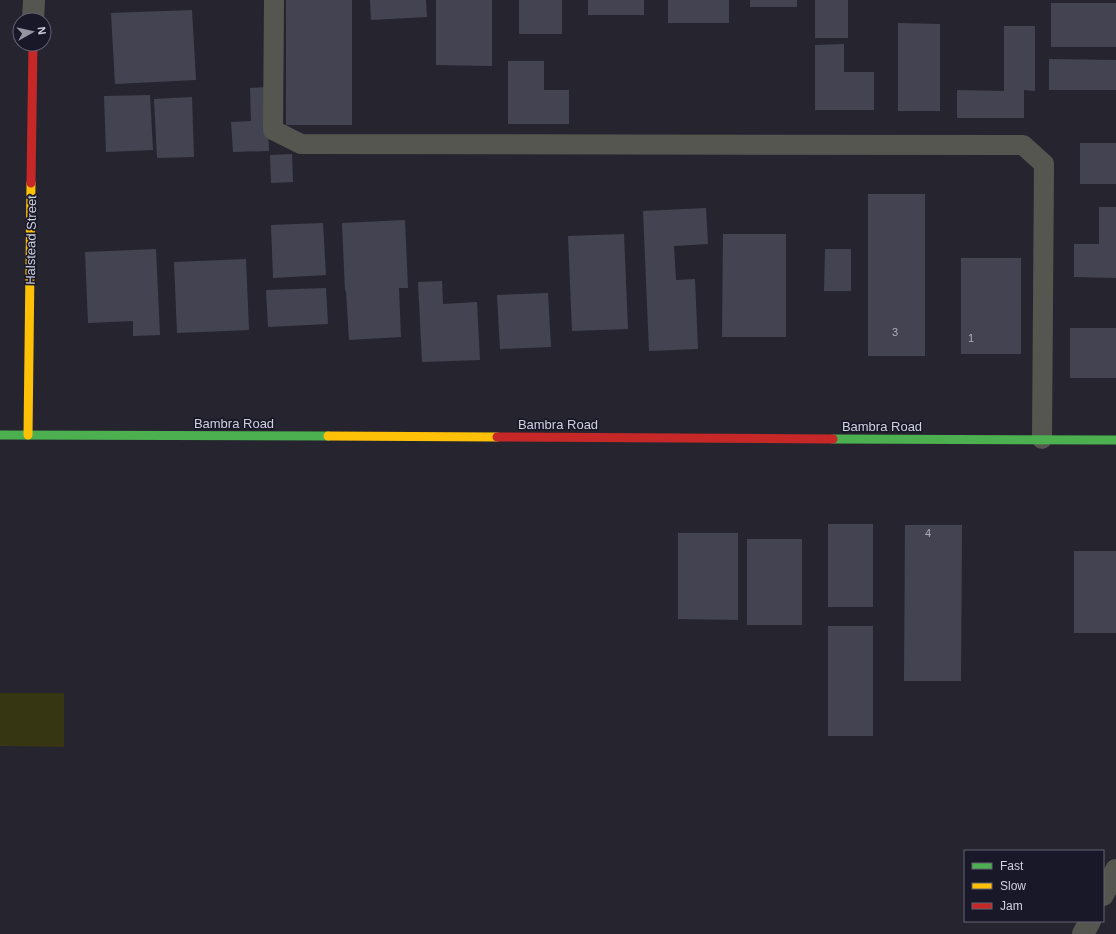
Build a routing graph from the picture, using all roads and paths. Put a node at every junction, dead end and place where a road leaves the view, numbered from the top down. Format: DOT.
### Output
graph roads {
  1 [pos="34,0"];
  2 [pos="274,0"];
  3 [pos="33,12"];
  4 [pos="33,52"];
  5 [pos="0,435"];
  6 [pos="28,435"];
  7 [pos="1042,439"];
  8 [pos="1116,440"];
  9 [pos="1116,870"];
  10 [pos="1104,893"];
  11 [pos="1089,922"];
  12 [pos="1083,934"];
  1 -- 3 [label="street"];
  2 -- 7 [label="lane"];
  4 -- 6 [label="street, Halstead Street"];
  5 -- 6 [label="street, Bambra Road"];
  6 -- 7 [label="street, Bambra Road"];
  7 -- 8 [label="street, Bambra Road"];
  9 -- 10 [label="street"];
  11 -- 12 [label="street"];
}
